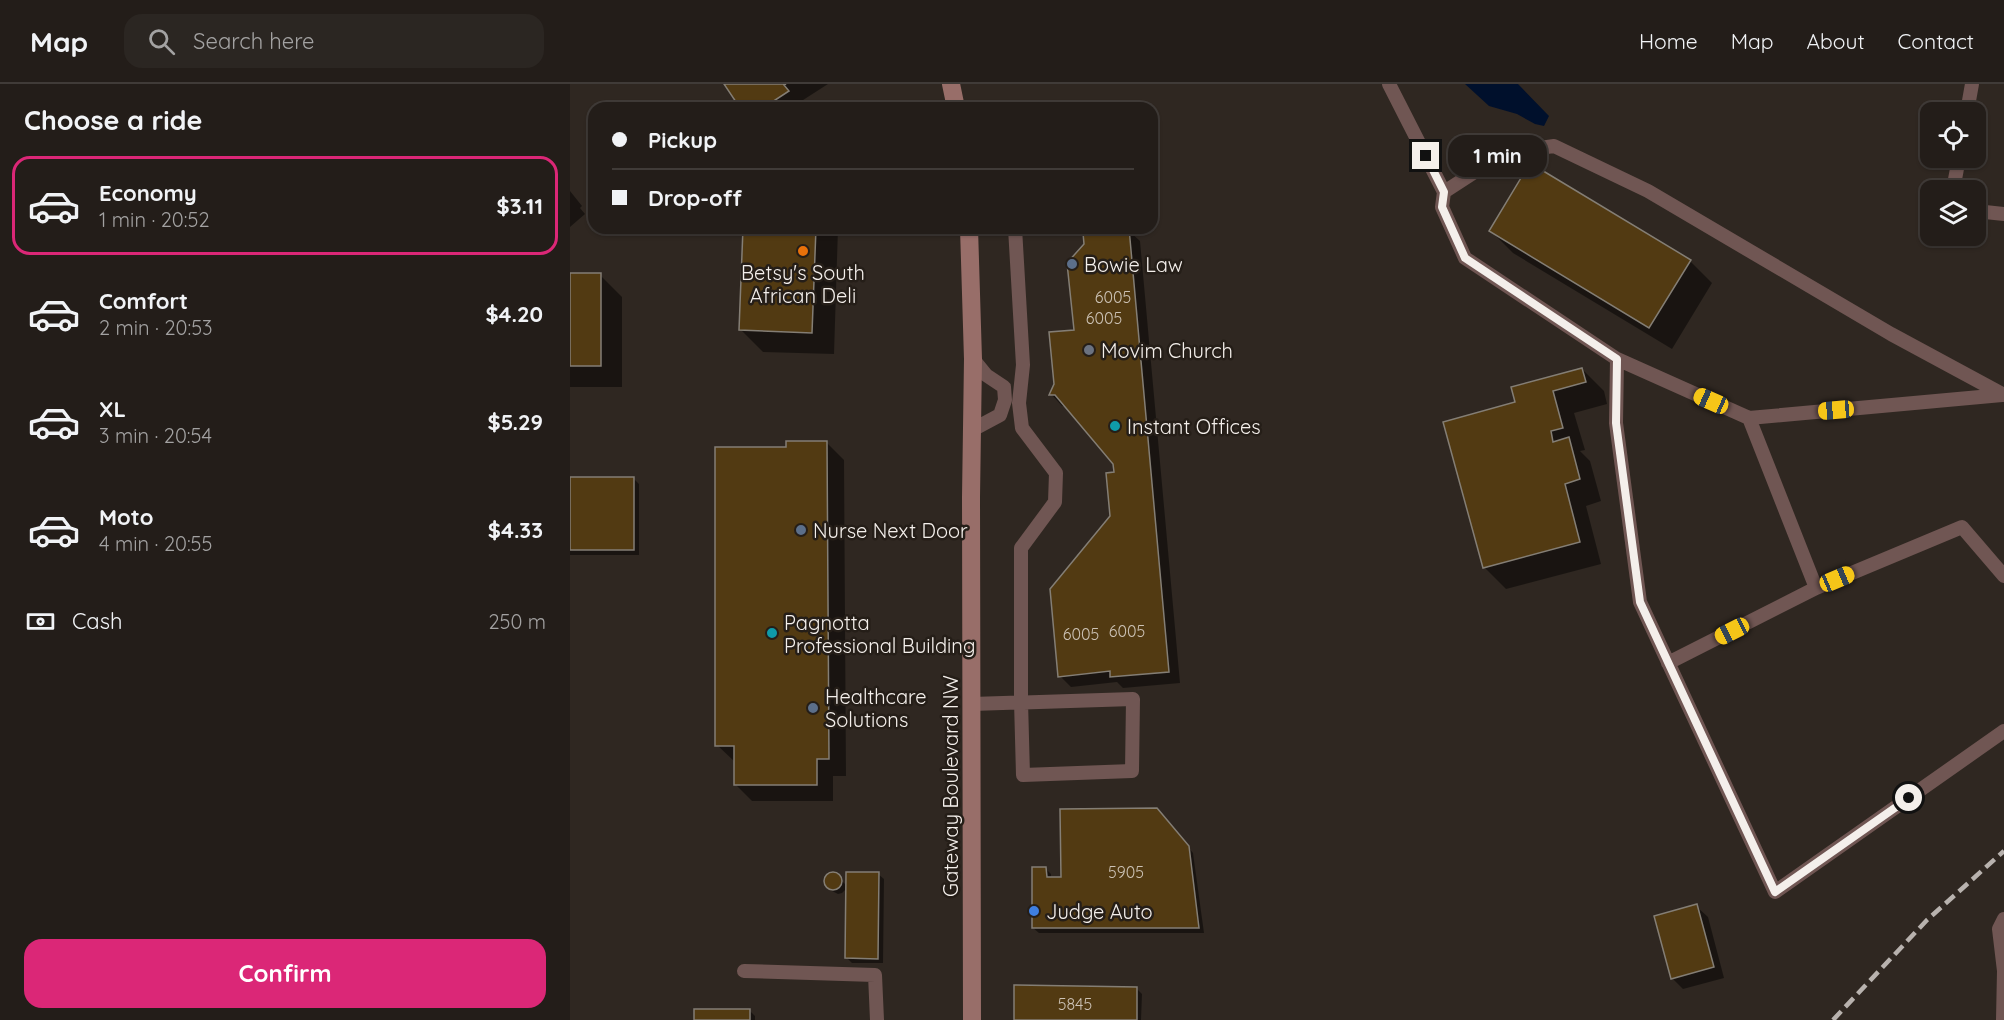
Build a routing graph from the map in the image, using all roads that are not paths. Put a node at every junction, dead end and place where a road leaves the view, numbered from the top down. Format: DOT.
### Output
graph roads {
  1 [pos="951,84"];
  2 [pos="1389,84"];
  3 [pos="1972,84"];
  4 [pos="955,102"];
  5 [pos="1969,102"];
  6 [pos="1444,192"];
  7 [pos="1986,213"];
  8 [pos="2004,214"];
  9 [pos="969,234"];
  10 [pos="1015,234"];
  11 [pos="973,359"];
  12 [pos="1617,359"];
  13 [pos="2003,395"];
  14 [pos="1005,400"];
  15 [pos="1019,403"];
  16 [pos="1749,418"];
  17 [pos="972,430"];
  18 [pos="2004,576"];
  19 [pos="1816,588"];
  20 [pos="1668,663"];
  21 [pos="1021,701"];
  22 [pos="972,704"];
  23 [pos="2004,731"];
  24 [pos="2004,919"];
  25 [pos="744,971"];
  26 [pos="877,1020"];
  27 [pos="972,1020"];
  28 [pos="2003,1020"];
  1 -- 4 [label="main road"];
  2 -- 6 [label="lane"];
  3 -- 5 [label="lane"];
  6 -- 12 [label="lane"];
  6 -- 13 [label="lane"];
  7 -- 8 [label="lane"];
  9 -- 11 [label="main road, Gateway Boulevard NW"];
  10 -- 15 [label="lane"];
  11 -- 14 [label="lane"];
  11 -- 17 [label="main road, Gateway Boulevard NW"];
  12 -- 16 [label="lane"];
  12 -- 20 [label="lane"];
  13 -- 16 [label="lane"];
  14 -- 15 [label="lane"];
  14 -- 17 [label="lane"];
  15 -- 21 [label="lane"];
  16 -- 19 [label="lane"];
  17 -- 22 [label="main road, Gateway Boulevard NW"];
  18 -- 19 [label="lane"];
  19 -- 20 [label="lane"];
  20 -- 23 [label="lane"];
  21 -- 21 [label="lane"];
  21 -- 22 [label="lane"];
  22 -- 27 [label="main road, Gateway Boulevard NW"];
  24 -- 28 [label="lane"];
  25 -- 26 [label="lane"];
}
